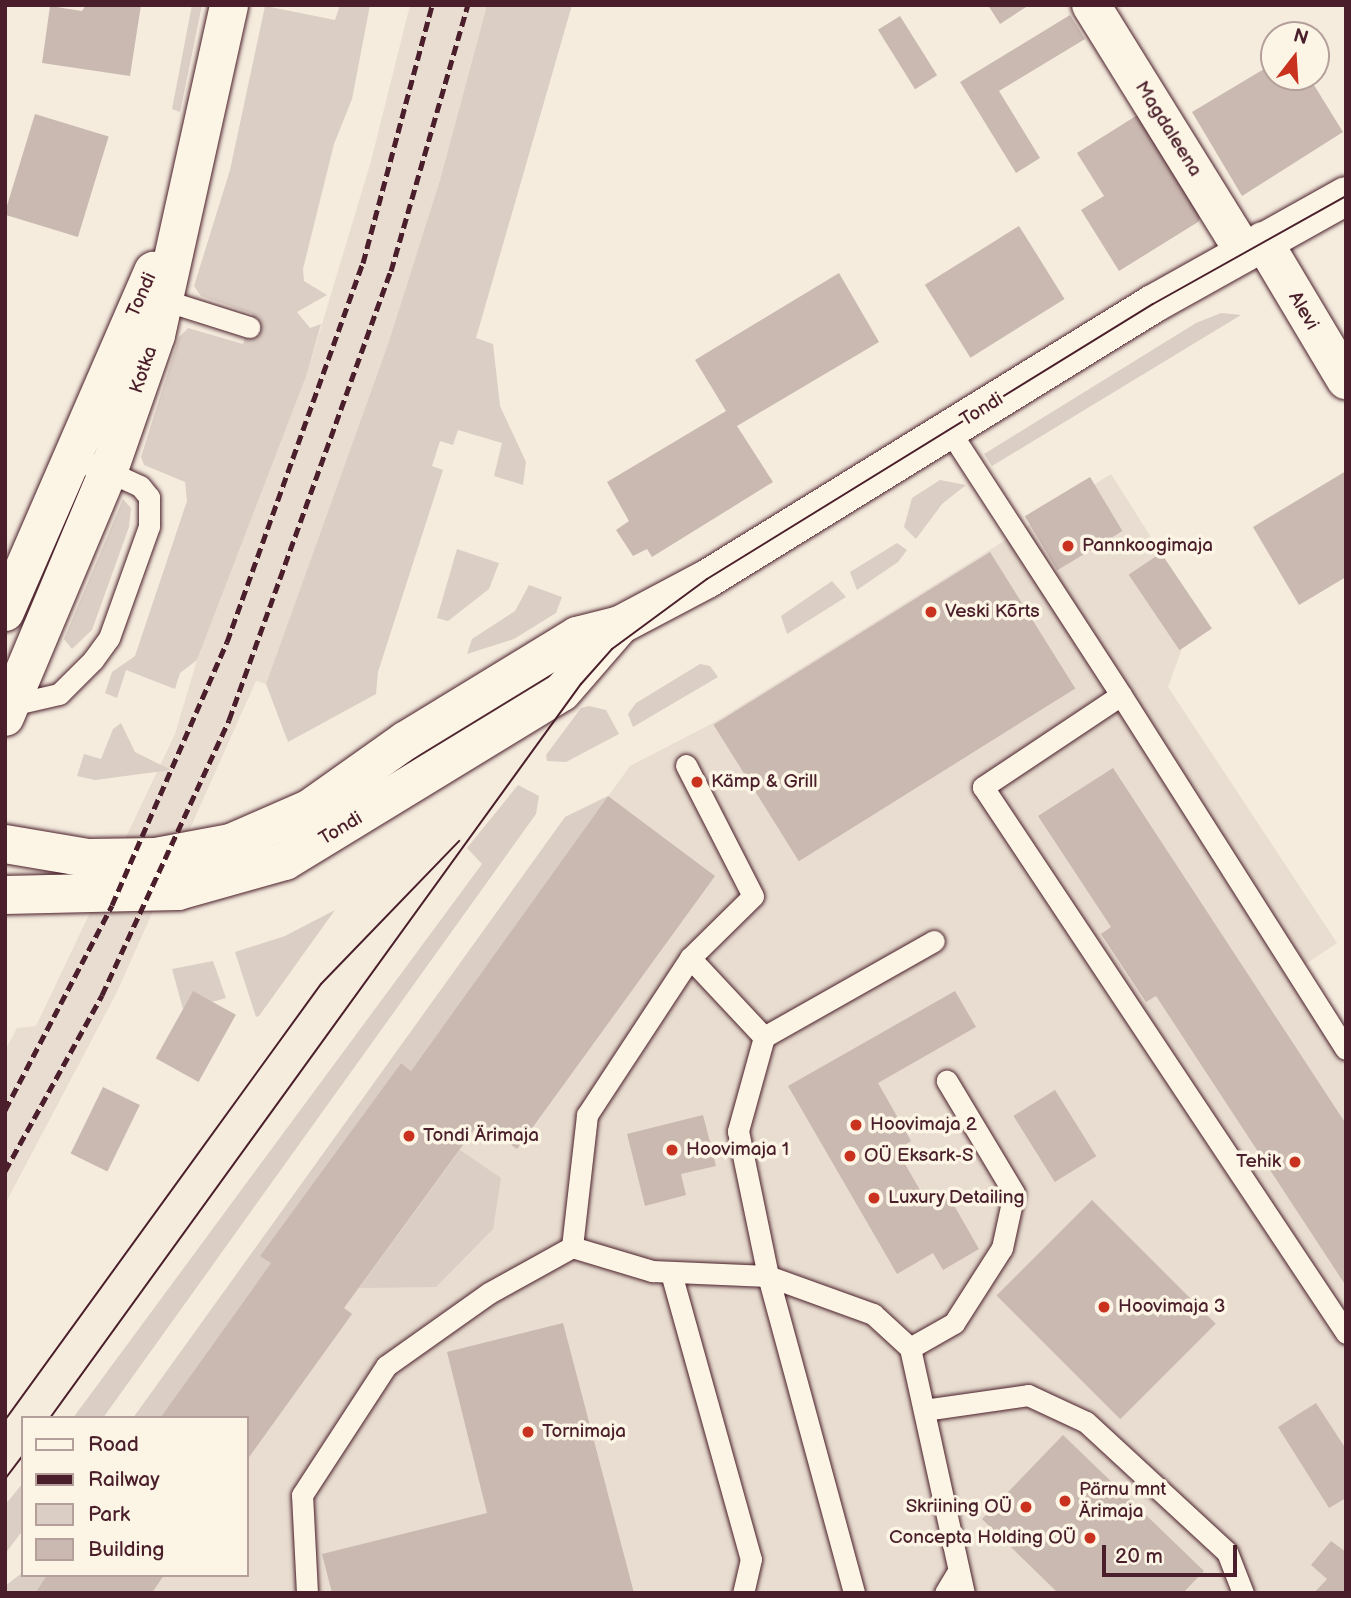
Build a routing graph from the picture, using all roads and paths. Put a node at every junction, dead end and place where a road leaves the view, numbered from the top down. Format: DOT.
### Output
graph roads {
  1 [pos="229,5"];
  2 [pos="1091,5"];
  3 [pos="1346,197"];
  4 [pos="1254,247"];
  5 [pos="153,297"];
  6 [pos="249,327"];
  7 [pos="1346,380"];
  8 [pos="949,430"];
  9 [pos="70,466"];
  10 [pos="109,470"];
  11 [pos="5,612"];
  12 [pos="620,625"];
  13 [pos="1121,695"];
  14 [pos="8,711"];
  15 [pos="686,765"];
  16 [pos="5,815"];
  17 [pos="5,844"];
  18 [pos="55,852"];
  19 [pos="5,895"];
  20 [pos="934,941"];
  21 [pos="690,958"];
  22 [pos="764,1037"];
  23 [pos="1346,1049"];
  24 [pos="947,1081"];
  25 [pos="572,1247"];
  26 [pos="671,1273"];
  27 [pos="768,1276"];
  28 [pos="1346,1333"];
  29 [pos="910,1348"];
  30 [pos="924,1410"];
  31 [pos="958,1571"];
  32 [pos="307,1593"];
  33 [pos="743,1593"];
  34 [pos="854,1593"];
  35 [pos="945,1593"];
  36 [pos="964,1593"];
  37 [pos="1242,1593"];
  1 -- 5 [label="street, Tondi"];
  2 -- 4 [label="street, Magdaleena"];
  3 -- 4 [label="street, Tondi"];
  4 -- 7 [label="street, Alevi"];
  4 -- 8 [label="street, Tondi"];
  5 -- 6 [label="lane"];
  5 -- 9 [label="street, Tondi"];
  5 -- 10 [label="street, Kotka"];
  8 -- 12 [label="street, Tondi"];
  8 -- 13 [label="lane"];
  9 -- 10 [label="lane"];
  9 -- 11 [label="street, Tondi"];
  10 -- 14 [label="street, Kotka"];
  10 -- 14 [label="lane"];
  12 -- 18 [label="street, Tondi"];
  12 -- 19 [label="street, Tondi"];
  13 -- 23 [label="lane"];
  13 -- 28 [label="lane"];
  15 -- 21 [label="lane"];
  16 -- 18 [label="street"];
  17 -- 18 [label="street, Tondi"];
  20 -- 22 [label="lane"];
  21 -- 22 [label="lane"];
  21 -- 25 [label="lane"];
  22 -- 27 [label="lane"];
  24 -- 29 [label="lane"];
  25 -- 26 [label="lane"];
  25 -- 32 [label="lane"];
  26 -- 27 [label="lane"];
  26 -- 33 [label="lane"];
  27 -- 29 [label="lane"];
  27 -- 34 [label="lane"];
  29 -- 30 [label="lane"];
  30 -- 31 [label="lane"];
  30 -- 37 [label="lane"];
  31 -- 35 [label="lane"];
  31 -- 36 [label="lane"];
}
